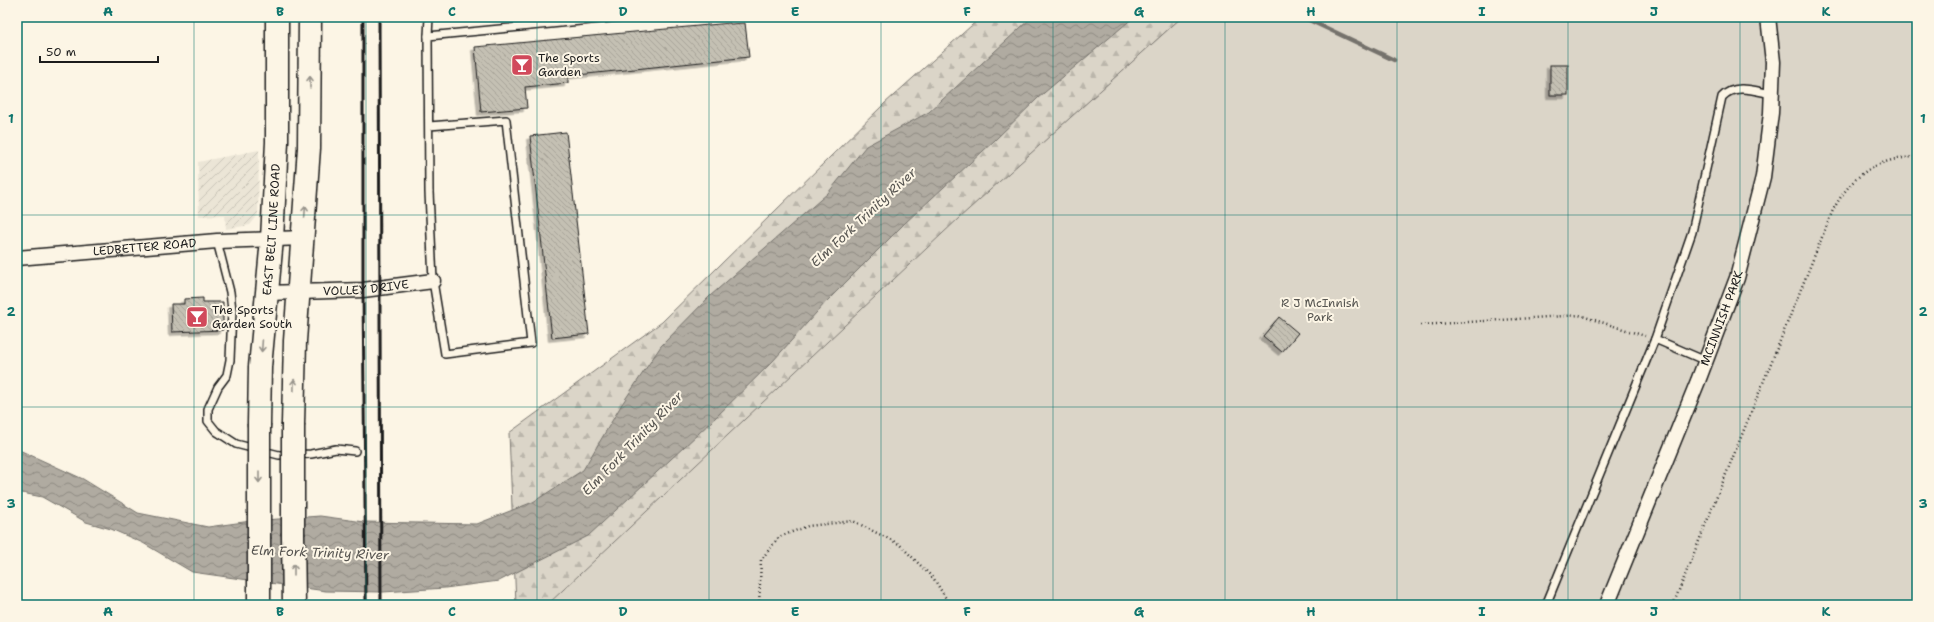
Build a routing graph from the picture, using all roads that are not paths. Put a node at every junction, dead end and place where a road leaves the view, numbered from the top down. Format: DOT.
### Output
graph roads {
  1 [pos="277,17"];
  2 [pos="310,17"];
  3 [pos="429,17"];
  4 [pos="621,17"];
  5 [pos="1768,17"];
  6 [pos="428,36"];
  7 [pos="1772,94"];
  8 [pos="429,126"];
  9 [pos="303,238"];
  10 [pos="272,239"];
  11 [pos="217,242"];
  12 [pos="17,258"];
  13 [pos="433,281"];
  14 [pos="299,293"];
  15 [pos="266,294"];
  16 [pos="1655,340"];
  17 [pos="1706,361"];
  18 [pos="355,451"];
  19 [pos="259,605"];
  20 [pos="294,605"];
  21 [pos="1546,605"];
  22 [pos="1607,605"];
  1 -- 10 [label="main road, EAST BELT LINE ROAD"];
  9 -- 2 [label="main road, one-way"];
  3 -- 6 [label="lane"];
  4 -- 6 [label="lane"];
  5 -- 7 [label="street, MCINNISH PARK"];
  6 -- 8 [label="lane"];
  7 -- 16 [label="lane"];
  7 -- 17 [label="street, MCINNISH PARK"];
  8 -- 13 [label="lane"];
  8 -- 13 [label="lane"];
  9 -- 10 [label="street, LEDBETTER ROAD"];
  9 -- 14 [label="main road"];
  10 -- 11 [label="street, LEDBETTER ROAD"];
  10 -- 15 [label="main road, EAST BELT LINE ROAD"];
  11 -- 12 [label="street, LEDBETTER ROAD"];
  11 -- 18 [label="lane"];
  13 -- 14 [label="street, VOLLEY DRIVE"];
  14 -- 15 [label="street, VOLLEY DRIVE"];
  20 -- 14 [label="main road, one-way, bridge"];
  15 -- 19 [label="main road, EAST BELT LINE ROAD, one-way, bridge"];
  16 -- 17 [label="lane"];
  16 -- 21 [label="lane"];
  17 -- 22 [label="street, MCINNISH PARK"];
}
